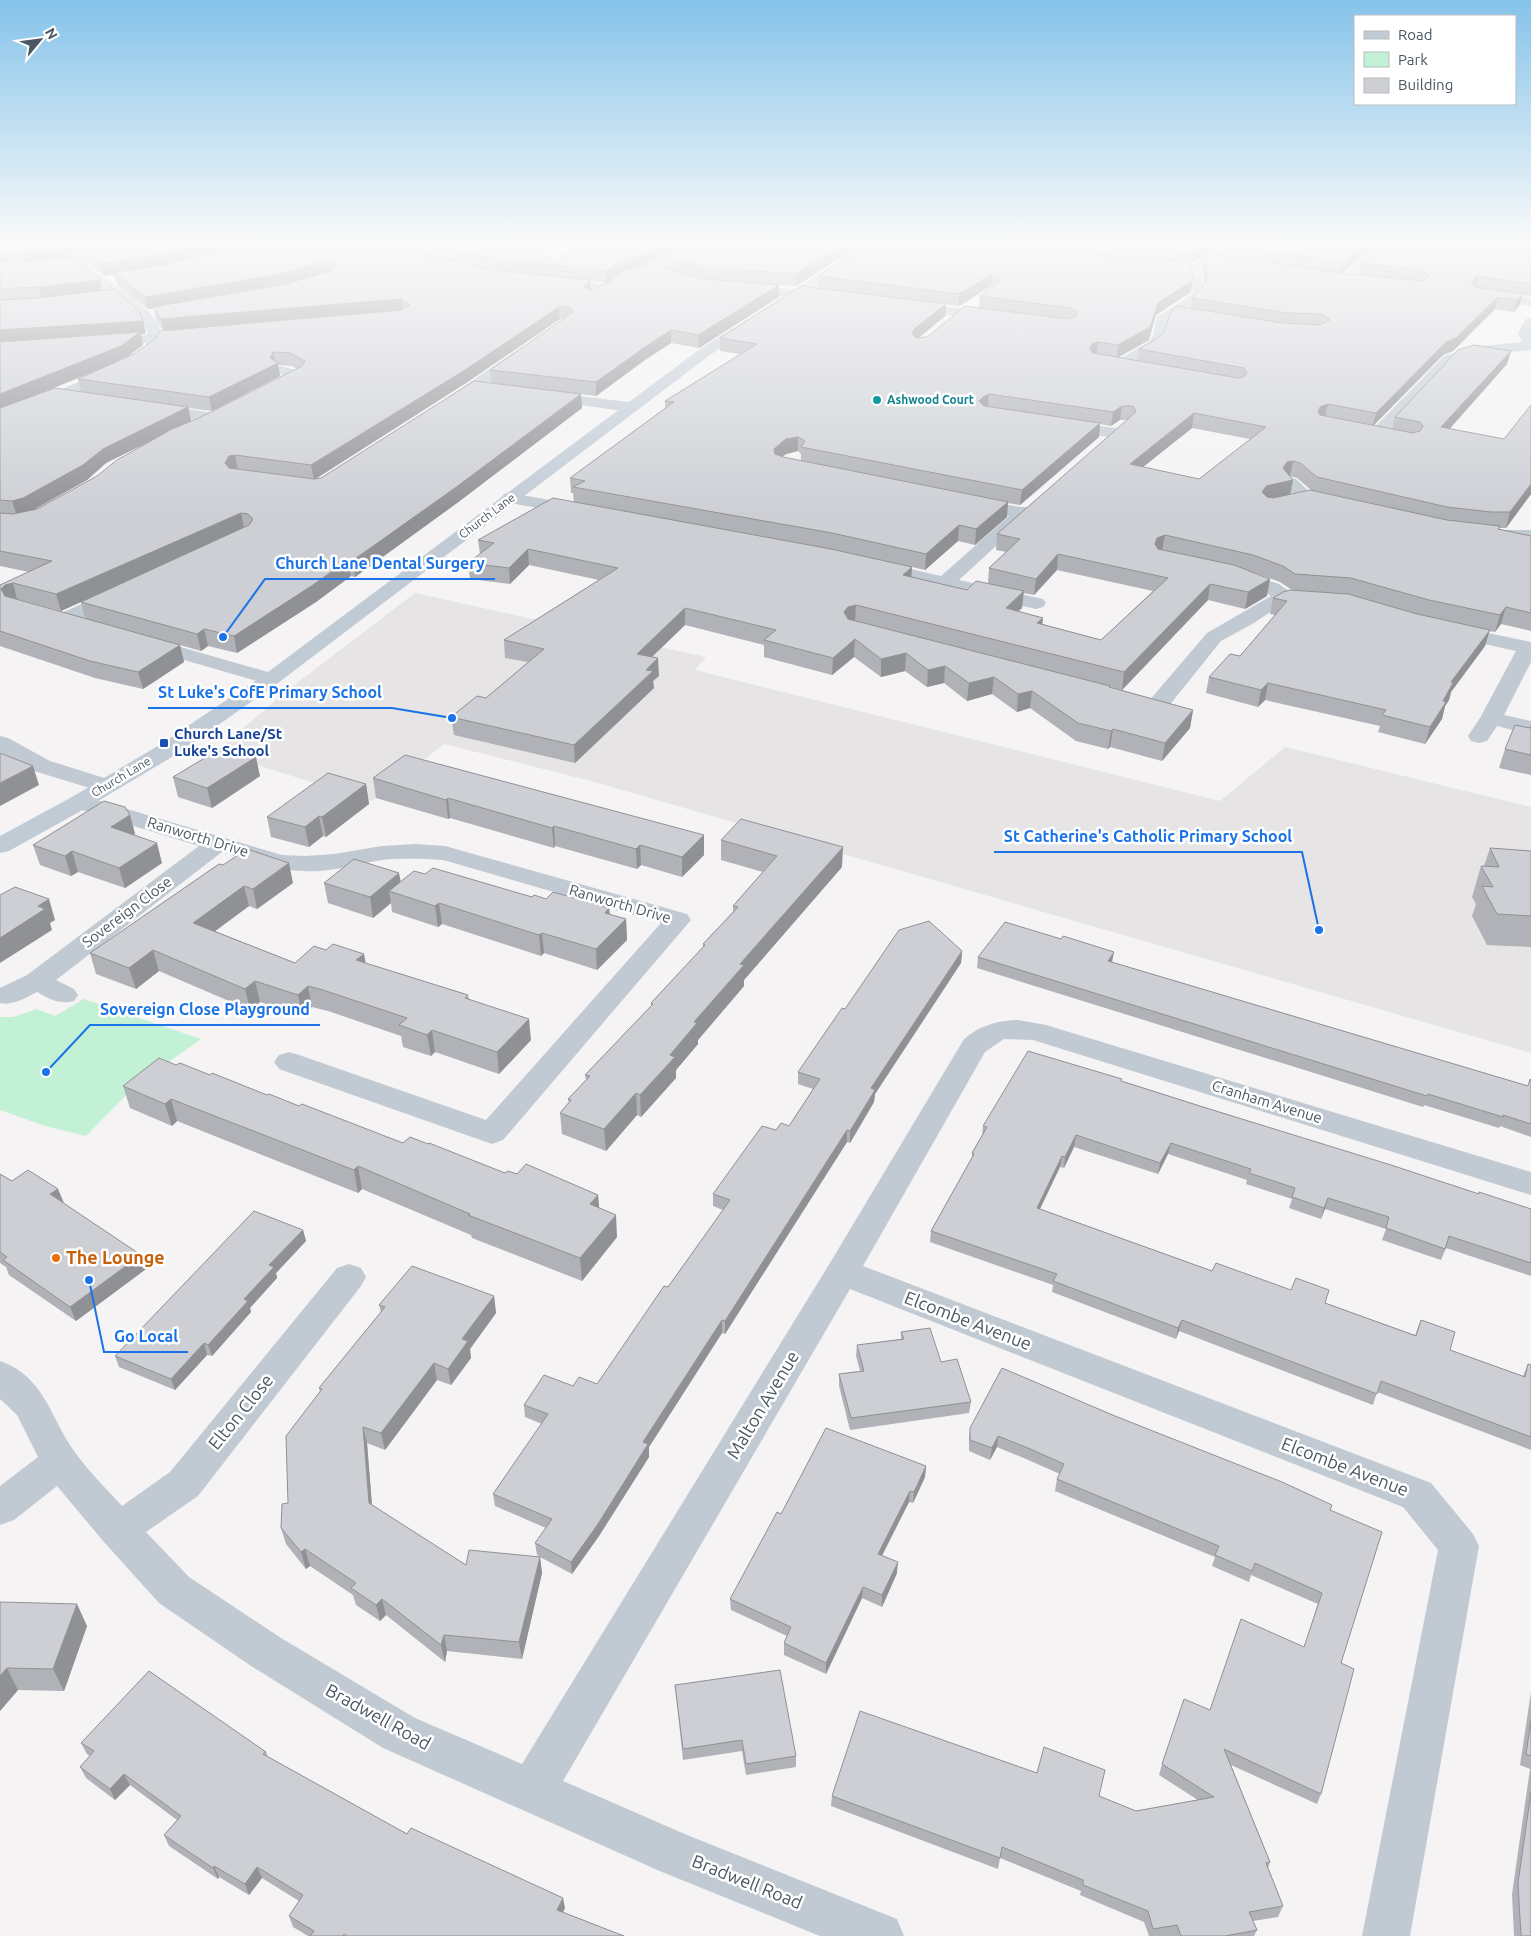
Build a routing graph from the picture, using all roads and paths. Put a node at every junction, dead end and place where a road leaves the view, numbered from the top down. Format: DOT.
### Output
graph roads {
  1 [pos="156,334"];
  2 [pos="202,334"];
  3 [pos="733,334"];
  4 [pos="1160,334"];
  5 [pos="156,338"];
  6 [pos="90,344"];
  7 [pos="1531,345"];
  8 [pos="533,346"];
  9 [pos="1104,363"];
  10 [pos="1119,365"];
  11 [pos="1138,369"];
  12 [pos="281,370"];
  13 [pos="316,372"];
  14 [pos="298,376"];
  15 [pos="472,388"];
  16 [pos="492,390"];
  17 [pos="532,395"];
  18 [pos="58,396"];
  19 [pos="256,397"];
  20 [pos="87,400"];
  21 [pos="136,407"];
  22 [pos="630,407"];
  23 [pos="440,408"];
  24 [pos="231,409"];
  25 [pos="0,418"];
  26 [pos="214,418"];
  27 [pos="1047,423"];
  28 [pos="1360,431"];
  29 [pos="186,432"];
  30 [pos="1377,434"];
  31 [pos="1393,437"];
  32 [pos="1097,448"];
  33 [pos="1290,483"];
  34 [pos="510,498"];
  35 [pos="1307,498"];
  36 [pos="956,500"];
  37 [pos="1037,501"];
  38 [pos="1326,502"];
  39 [pos="1270,507"];
  40 [pos="592,512"];
  41 [pos="1023,513"];
  42 [pos="1469,532"];
  43 [pos="1531,535"];
  44 [pos="859,563"];
  45 [pos="1216,571"];
  46 [pos="946,582"];
  47 [pos="133,587"];
  48 [pos="1286,598"];
  49 [pos="1332,600"];
  50 [pos="1036,603"];
  51 [pos="1429,626"];
  52 [pos="92,627"];
  53 [pos="130,638"];
  54 [pos="1529,648"];
  55 [pos="271,679"];
  56 [pos="1155,707"];
  57 [pos="1491,718"];
  58 [pos="1531,728"];
  59 [pos="1479,736"];
  60 [pos="0,743"];
  61 [pos="106,786"];
  62 [pos="80,802"];
  63 [pos="217,844"];
  64 [pos="0,846"];
  65 [pos="36,981"];
  66 [pos="64,994"];
  67 [pos="6,996"];
  68 [pos="1001,1030"];
  69 [pos="289,1062"];
  70 [pos="1531,1184"];
  71 [pos="842,1272"];
  72 [pos="349,1277"];
  73 [pos="0,1376"];
  74 [pos="60,1462"];
  75 [pos="0,1508"];
  76 [pos="118,1530"];
  77 [pos="532,1790"];
  78 [pos="880,1936"];
  79 [pos="1386,1936"];
  1 -- 5 [label="street"];
  2 -- 5 [label="street"];
  3 -- 22 [label="main road, Church Lane"];
  4 -- 10 [label="street"];
  5 -- 6 [label="street"];
  5 -- 18 [label="street"];
  7 -- 30 [label="street"];
  8 -- 15 [label="street"];
  9 -- 10 [label="street"];
  10 -- 11 [label="street"];
  12 -- 14 [label="street"];
  13 -- 14 [label="street"];
  14 -- 19 [label="street"];
  15 -- 16 [label="street"];
  15 -- 23 [label="street"];
  17 -- 22 [label="street"];
  18 -- 20 [label="street"];
  18 -- 25 [label="street"];
  21 -- 26 [label="street"];
  22 -- 34 [label="main road, Church Lane"];
  24 -- 26 [label="street"];
  26 -- 29 [label="street"];
  27 -- 32 [label="street"];
  28 -- 30 [label="street"];
  30 -- 31 [label="street"];
  33 -- 35 [label="street"];
  34 -- 40 [label="street"];
  34 -- 55 [label="main road, Church Lane"];
  35 -- 38 [label="street"];
  35 -- 39 [label="street"];
  36 -- 41 [label="street"];
  37 -- 41 [label="street"];
  41 -- 46 [label="street"];
  42 -- 43 [label="street"];
  44 -- 46 [label="street"];
  45 -- 48 [label="street"];
  46 -- 50 [label="street"];
  47 -- 52 [label="street"];
  48 -- 49 [label="street"];
  48 -- 56 [label="street"];
  51 -- 54 [label="street"];
  53 -- 55 [label="street"];
  54 -- 57 [label="street"];
  55 -- 61 [label="main road, Church Lane"];
  57 -- 58 [label="street"];
  57 -- 59 [label="street"];
  60 -- 61 [label="street"];
  61 -- 62 [label="main road, Church Lane"];
  62 -- 63 [label="street, Ranworth Drive"];
  62 -- 64 [label="main road, Church Lane"];
  63 -- 65 [label="street, Sovereign Close"];
  63 -- 69 [label="street, Ranworth Drive"];
  65 -- 66 [label="street"];
  65 -- 67 [label="street, Sovereign Close"];
  68 -- 70 [label="street, Cranham Avenue"];
  68 -- 71 [label="street, Malton Avenue"];
  71 -- 77 [label="street, Malton Avenue"];
  71 -- 79 [label="street, Elcombe Avenue"];
  72 -- 76 [label="street, Elton Close"];
  73 -- 74 [label="street, Bradwell Road"];
  74 -- 75 [label="street"];
  74 -- 76 [label="street, Bradwell Road"];
  76 -- 77 [label="street, Bradwell Road"];
  77 -- 78 [label="street, Bradwell Road"];
}
